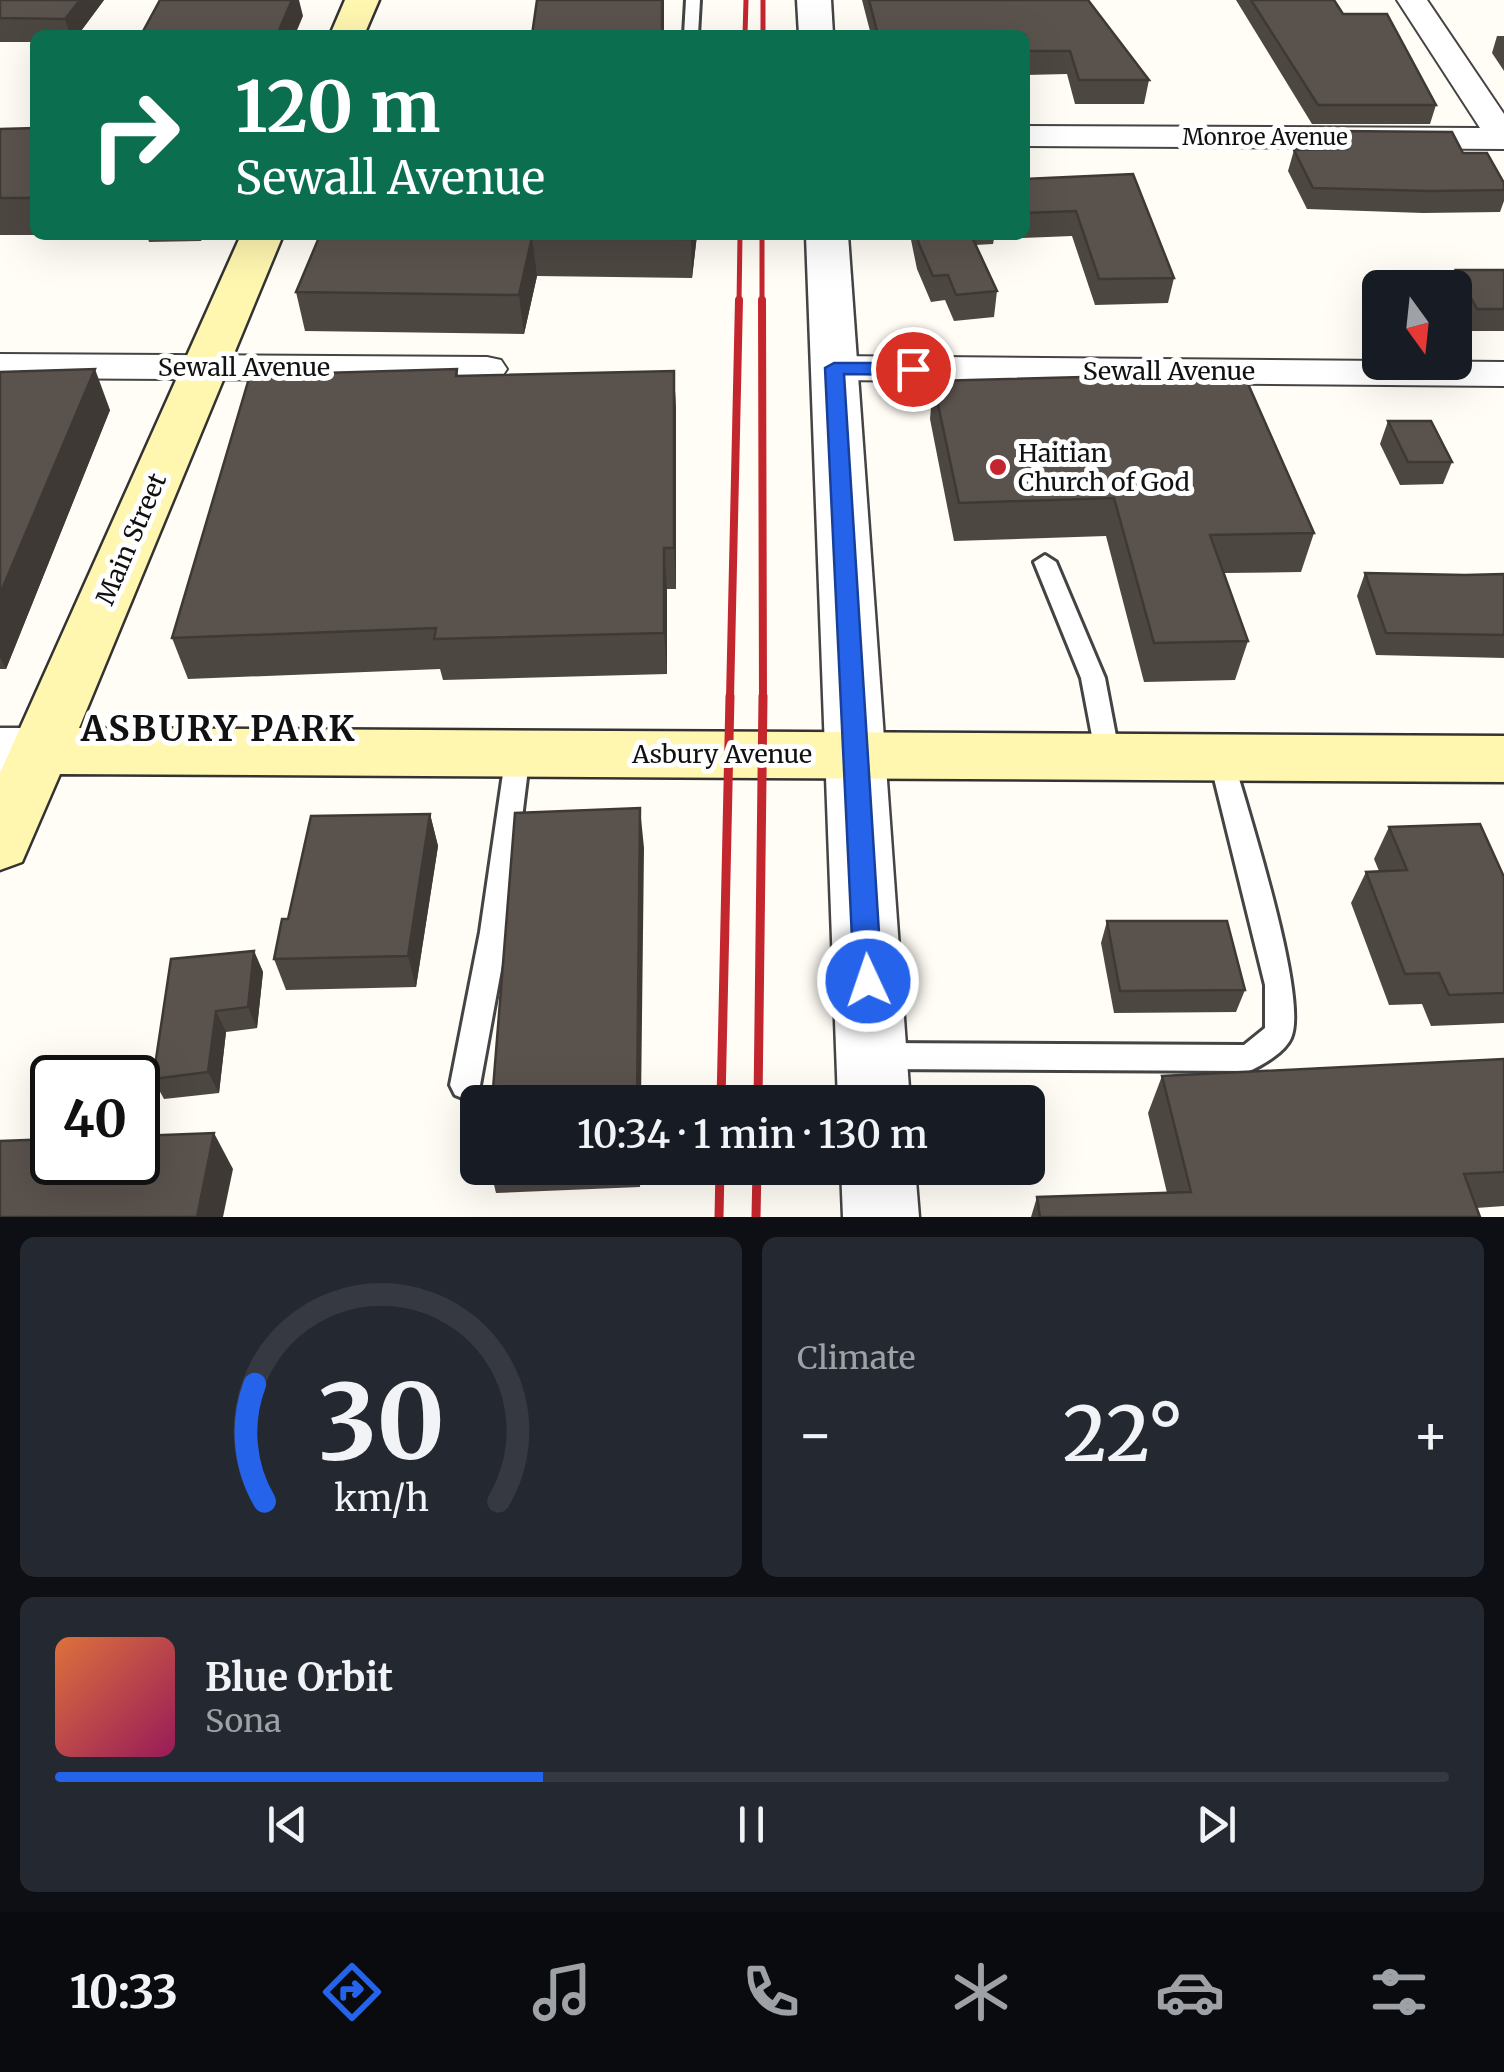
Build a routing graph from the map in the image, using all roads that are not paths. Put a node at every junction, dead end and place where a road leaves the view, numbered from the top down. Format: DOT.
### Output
graph roads {
  1 [pos="362,0"];
  2 [pos="693,0"];
  3 [pos="814,0"];
  4 [pos="1412,0"];
  5 [pos="350,30"];
  6 [pos="691,30"];
  7 [pos="816,30"];
  8 [pos="1030,136"];
  9 [pos="1504,138"];
  10 [pos="260,240"];
  11 [pos="827,240"];
  12 [pos="0,366"];
  13 [pos="206,367"];
  14 [pos="834,368"];
  15 [pos="487,369"];
  16 [pos="1504,374"];
  17 [pos="1045,562"];
  18 [pos="20,751"];
  19 [pos="518,752"];
  20 [pos="857,755"];
  21 [pos="1108,757"];
  22 [pos="1221,758"];
  23 [pos="1504,760"];
  24 [pos="0,844"];
  25 [pos="873,1079"];
  26 [pos="466,1085"];
  27 [pos="879,1185"];
  28 [pos="880,1217"];
  1 -- 5 [label="main road"];
  2 -- 6 [label="lane"];
  3 -- 7 [label="street"];
  4 -- 9 [label="street"];
  8 -- 9 [label="street, Monroe Avenue"];
  10 -- 13 [label="main road, Main Street"];
  11 -- 14 [label="street"];
  12 -- 13 [label="street, Sewall Avenue"];
  13 -- 15 [label="street, Sewall Avenue"];
  13 -- 18 [label="main road, Main Street"];
  14 -- 16 [label="street, Sewall Avenue"];
  14 -- 20 [label="street"];
  17 -- 21 [label="lane"];
  18 -- 19 [label="main road, Asbury Avenue"];
  18 -- 24 [label="main road, Main Street"];
  19 -- 20 [label="main road, Asbury Avenue"];
  19 -- 26 [label="lane"];
  20 -- 21 [label="main road, Asbury Avenue"];
  20 -- 25 [label="street"];
  21 -- 22 [label="main road, Asbury Avenue"];
  22 -- 23 [label="main road, Asbury Avenue"];
  22 -- 25 [label="lane"];
  27 -- 28 [label="street"];
}
